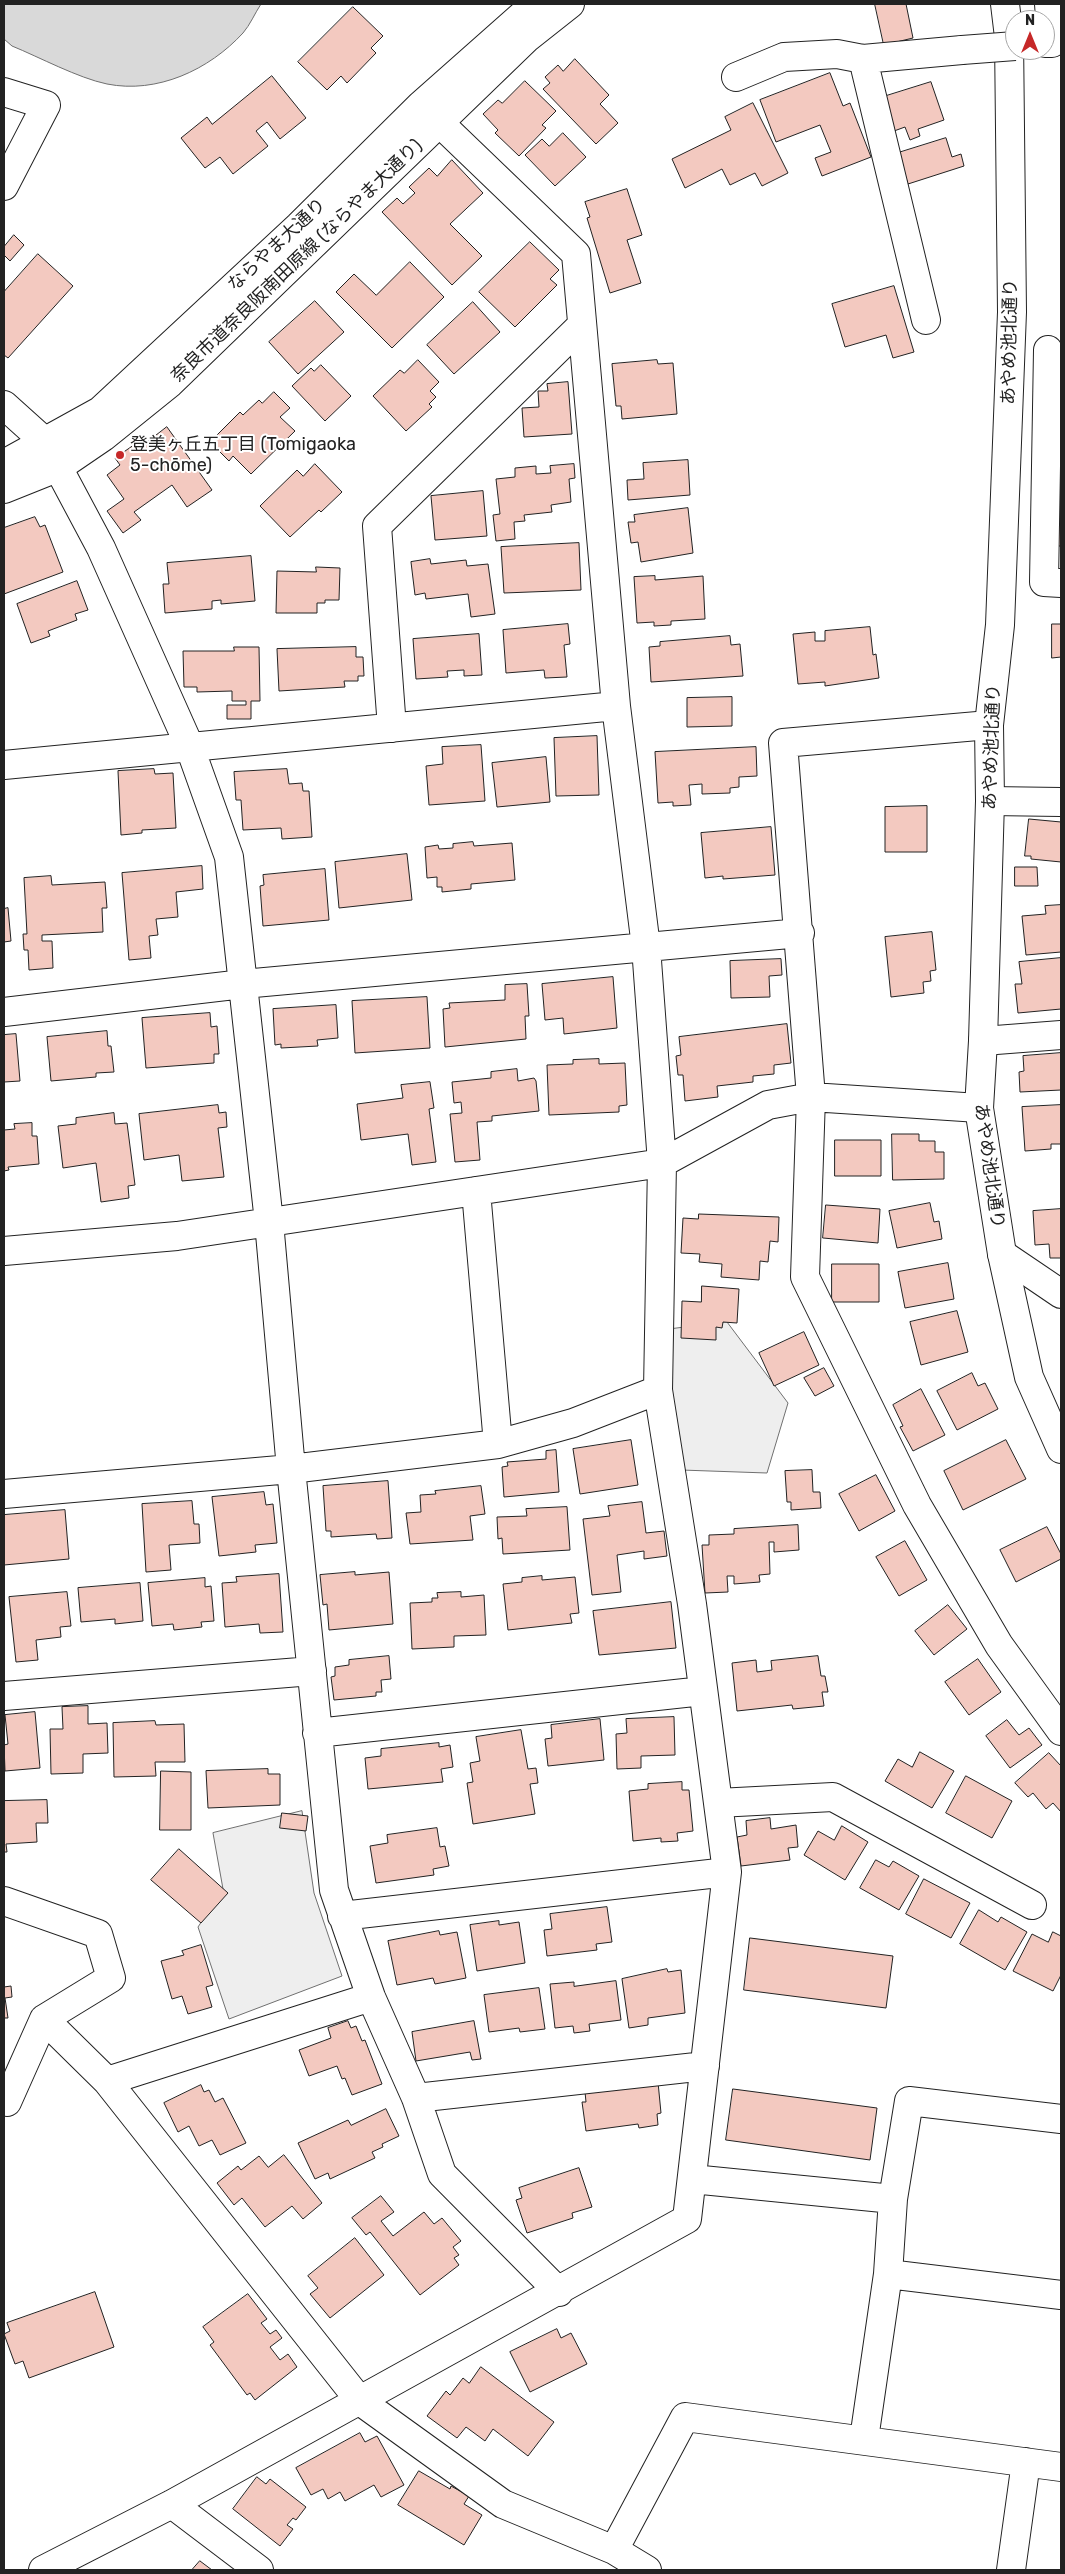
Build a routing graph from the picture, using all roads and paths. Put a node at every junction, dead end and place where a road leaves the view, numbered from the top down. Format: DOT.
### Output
graph roads {
  1 [pos="535,4"];
  2 [pos="570,4"];
  3 [pos="1005,4"];
  4 [pos="1005,47"];
  5 [pos="863,60"];
  6 [pos="736,77"];
  7 [pos="4,92"];
  8 [pos="421,105"];
  9 [pos="440,123"];
  10 [pos="4,186"];
  11 [pos="926,320"];
  12 [pos="582,324"];
  13 [pos="1048,350"];
  14 [pos="4,405"];
  15 [pos="44,441"];
  16 [pos="4,464"];
  17 [pos="59,466"];
  18 [pos="4,489"];
  19 [pos="1061,583"];
  20 [pos="616,706"];
  21 [pos="989,725"];
  22 [pos="392,728"];
  23 [pos="189,745"];
  24 [pos="4,765"];
  25 [pos="990,801"];
  26 [pos="1061,802"];
  27 [pos="800,933"];
  28 [pos="646,947"];
  29 [pos="243,984"];
  30 [pos="4,1012"];
  31 [pos="1061,1035"];
  32 [pos="983,1042"];
  33 [pos="811,1097"];
  34 [pos="979,1108"];
  35 [pos="662,1163"];
  36 [pos="476,1191"];
  37 [pos="269,1222"];
  38 [pos="4,1251"];
  39 [pos="1002,1254"];
  40 [pos="1061,1294"];
  41 [pos="658,1390"];
  42 [pos="498,1444"];
  43 [pos="1061,1449"];
  44 [pos="291,1469"];
  45 [pos="4,1494"];
  46 [pos="312,1671"];
  47 [pos="703,1691"];
  48 [pos="4,1696"];
  49 [pos="1061,1731"];
  50 [pos="317,1733"];
  51 [pos="718,1803"];
  52 [pos="727,1872"];
  53 [pos="4,1901"];
  54 [pos="1032,1905"];
  55 [pos="342,1916"];
  56 [pos="371,1996"];
  57 [pos="44,2019"];
  58 [pos="705,2066"];
  59 [pos="106,2081"];
  60 [pos="416,2098"];
  61 [pos="4,2101"];
  62 [pos="1061,2119"];
  63 [pos="692,2179"];
  64 [pos="893,2199"];
  65 [pos="888,2274"];
  66 [pos="559,2292"];
  67 [pos="1061,2295"];
  68 [pos="360,2401"];
  69 [pos="864,2440"];
  70 [pos="1026,2462"];
  71 [pos="1061,2467"];
  72 [pos="172,2504"];
  73 [pos="614,2550"];
  74 [pos="43,2570"];
  75 [pos="259,2570"];
  76 [pos="647,2570"];
  77 [pos="1011,2570"];
  1 -- 8 [label="street, ならやま大通り"];
  2 -- 9 [label="street, 奈良市道奈良阪南田原線 (ならやま大通り)"];
  3 -- 21 [label="street, あやめ池北通り"];
  4 -- 5 [label="street, bridge"];
  5 -- 6 [label="street"];
  5 -- 11 [label="street"];
  7 -- 10 [label="street"];
  8 -- 9 [label="street"];
  8 -- 15 [label="street, ならやま大通り"];
  9 -- 12 [label="street"];
  9 -- 17 [label="street, 奈良市道奈良阪南田原線 (ならやま大通り)"];
  12 -- 20 [label="street"];
  12 -- 22 [label="street"];
  13 -- 19 [label="street"];
  14 -- 15 [label="street"];
  15 -- 16 [label="street, ならやま大通り"];
  15 -- 17 [label="street"];
  17 -- 18 [label="street, 奈良市道奈良阪南田原線 (ならやま大通り)"];
  17 -- 23 [label="street"];
  20 -- 22 [label="street"];
  20 -- 28 [label="street"];
  21 -- 25 [label="street, あやめ池北通り"];
  21 -- 27 [label="street"];
  22 -- 23 [label="street"];
  23 -- 24 [label="street"];
  23 -- 29 [label="street"];
  25 -- 26 [label="street"];
  25 -- 32 [label="street, あやめ池北通り"];
  27 -- 28 [label="street"];
  27 -- 33 [label="street"];
  28 -- 29 [label="street"];
  28 -- 35 [label="street"];
  29 -- 30 [label="street"];
  29 -- 37 [label="street"];
  31 -- 32 [label="street"];
  32 -- 34 [label="street, あやめ池北通り"];
  33 -- 34 [label="street"];
  33 -- 35 [label="street"];
  33 -- 49 [label="street"];
  34 -- 39 [label="street, あやめ池北通り"];
  35 -- 36 [label="street"];
  35 -- 41 [label="street"];
  36 -- 37 [label="street"];
  36 -- 42 [label="street"];
  37 -- 38 [label="street"];
  37 -- 44 [label="street"];
  39 -- 40 [label="street"];
  39 -- 43 [label="street, あやめ池北通り"];
  41 -- 42 [label="street"];
  41 -- 47 [label="street"];
  42 -- 44 [label="street"];
  44 -- 45 [label="street"];
  44 -- 46 [label="street"];
  46 -- 48 [label="street"];
  46 -- 50 [label="street"];
  47 -- 50 [label="street"];
  47 -- 51 [label="street"];
  50 -- 55 [label="street"];
  51 -- 52 [label="street"];
  51 -- 54 [label="street"];
  52 -- 55 [label="street"];
  52 -- 58 [label="street"];
  53 -- 57 [label="street"];
  55 -- 56 [label="street"];
  56 -- 59 [label="street"];
  56 -- 60 [label="street"];
  57 -- 59 [label="street"];
  57 -- 61 [label="street"];
  58 -- 60 [label="street"];
  58 -- 63 [label="street"];
  59 -- 68 [label="street"];
  60 -- 66 [label="street"];
  62 -- 64 [label="street"];
  63 -- 64 [label="street"];
  63 -- 66 [label="street"];
  64 -- 65 [label="street"];
  65 -- 67 [label="street"];
  65 -- 69 [label="street"];
  66 -- 68 [label="street"];
  68 -- 72 [label="street"];
  68 -- 73 [label="street"];
  69 -- 70 [label="street"];
  69 -- 73 [label="street"];
  70 -- 71 [label="street"];
  70 -- 77 [label="street"];
  72 -- 74 [label="street"];
  72 -- 75 [label="street"];
  73 -- 76 [label="street"];
}
